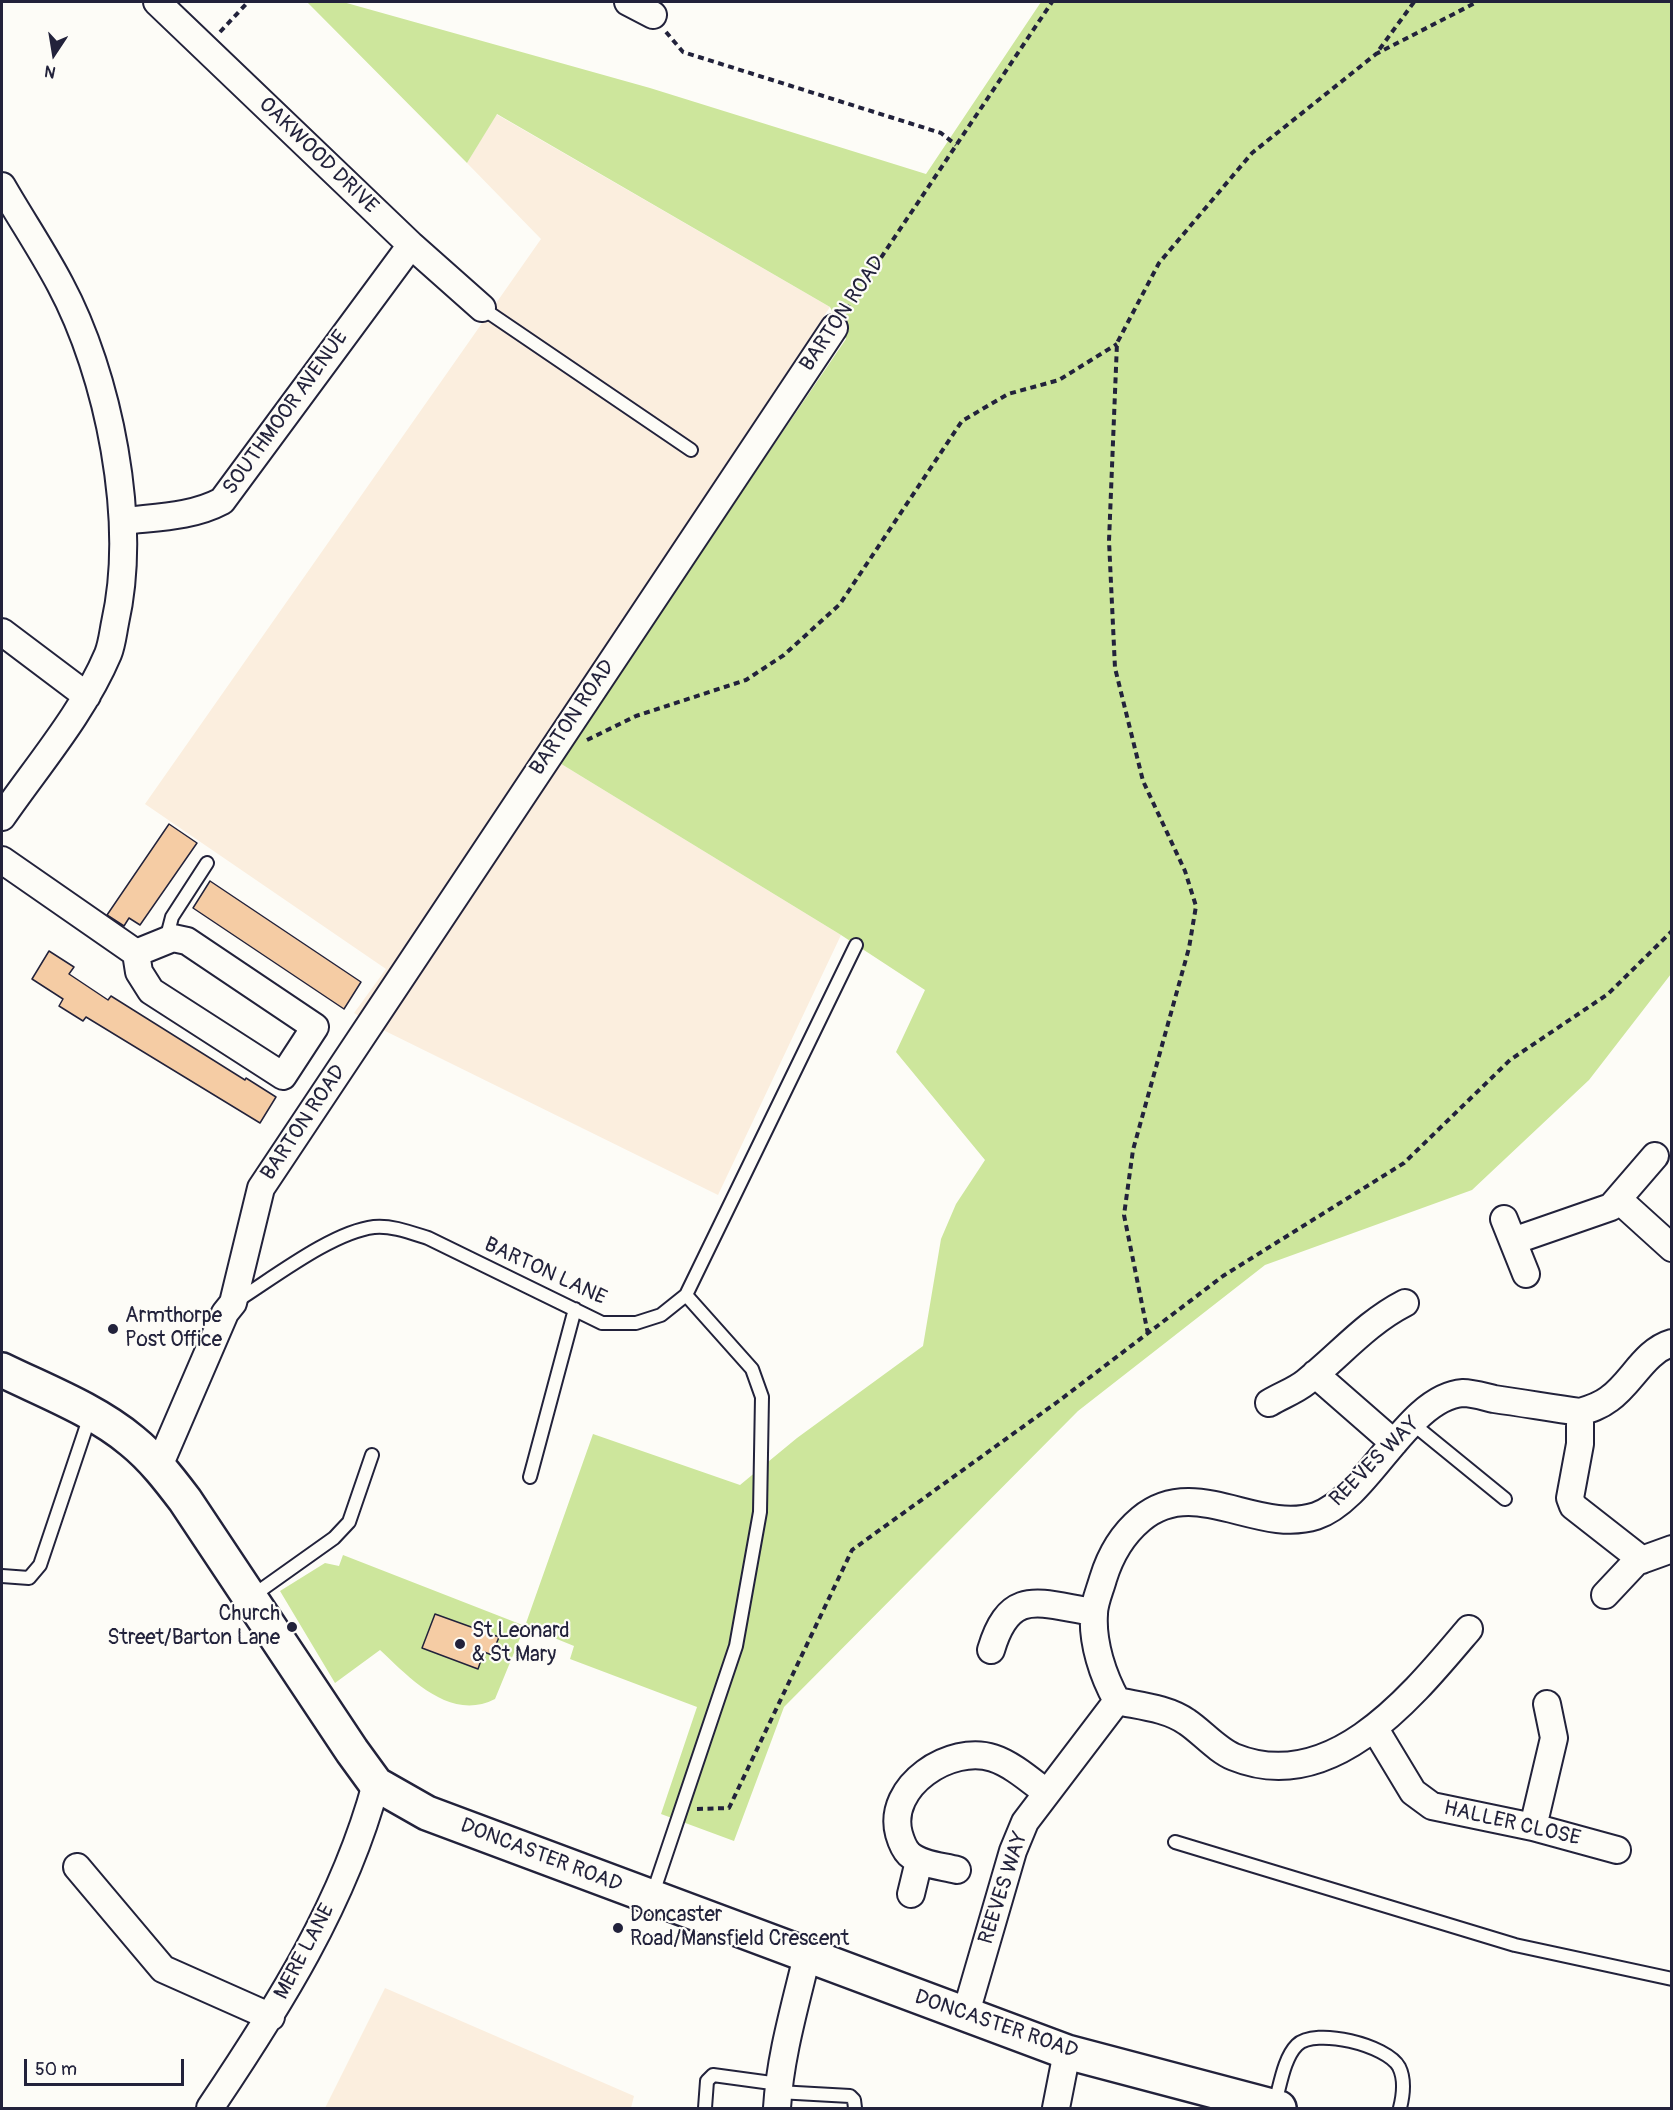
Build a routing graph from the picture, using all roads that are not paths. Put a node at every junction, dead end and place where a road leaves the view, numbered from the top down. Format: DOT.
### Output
graph roads {
  1 [pos="157,2"];
  2 [pos="628,2"];
  3 [pos="652,15"];
  4 [pos="2,186"];
  5 [pos="411,245"];
  6 [pos="482,308"];
  7 [pos="834,328"];
  8 [pos="691,450"];
  9 [pos="124,521"];
  10 [pos="2,632"];
  11 [pos="87,696"];
  12 [pos="2,817"];
  13 [pos="2,860"];
  14 [pos="207,862"];
  15 [pos="166,940"];
  16 [pos="856,945"];
  17 [pos="136,953"];
  18 [pos="1655,1156"];
  19 [pos="1619,1200"];
  20 [pos="1671,1248"];
  21 [pos="1526,1274"];
  22 [pos="686,1295"];
  23 [pos="233,1303"];
  24 [pos="1405,1303"];
  25 [pos="575,1309"];
  26 [pos="1671,1343"];
  27 [pos="2,1370"];
  28 [pos="1315,1374"];
  29 [pos="1269,1403"];
  30 [pos="1580,1412"];
  31 [pos="90,1415"];
  32 [pos="1413,1424"];
  33 [pos="1394,1443"];
  34 [pos="372,1455"];
  35 [pos="159,1466"];
  36 [pos="530,1477"];
  37 [pos="1505,1499"];
  38 [pos="1671,1549"];
  39 [pos="1642,1560"];
  40 [pos="2,1576"];
  41 [pos="1605,1595"];
  42 [pos="250,1598"];
  43 [pos="1094,1612"];
  44 [pos="1469,1629"];
  45 [pos="991,1650"];
  46 [pos="1117,1701"];
  47 [pos="1547,1704"];
  48 [pos="1375,1729"];
  49 [pos="376,1784"];
  50 [pos="1047,1793"];
  51 [pos="1533,1827"];
  52 [pos="1175,1842"];
  53 [pos="1617,1850"];
  54 [pos="919,1861"];
  55 [pos="77,1867"];
  56 [pos="957,1870"];
  57 [pos="911,1894"];
  58 [pos="651,1897"];
  59 [pos="807,1956"];
  60 [pos="1671,1978"];
  61 [pos="965,2016"];
  62 [pos="271,2017"];
  63 [pos="1067,2052"];
  64 [pos="778,2095"];
  65 [pos="1276,2108"];
  66 [pos="210,2109"];
  67 [pos="705,2109"];
  68 [pos="855,2109"];
  69 [pos="1056,2109"];
  70 [pos="1400,2109"];
  1 -- 5 [label="street, OAKWOOD DRIVE"];
  2 -- 3 [label="street"];
  4 -- 9 [label="street"];
  5 -- 6 [label="street, OAKWOOD DRIVE"];
  5 -- 9 [label="street, SOUTHMOOR AVENUE"];
  6 -- 8 [label="lane"];
  7 -- 23 [label="street, BARTON ROAD"];
  9 -- 11 [label="street"];
  10 -- 11 [label="street"];
  11 -- 12 [label="street"];
  13 -- 17 [label="street"];
  14 -- 15 [label="lane"];
  15 -- 17 [label="street"];
  15 -- 17 [label="street"];
  16 -- 22 [label="lane, BARTON LANE"];
  18 -- 19 [label="street"];
  19 -- 20 [label="street"];
  19 -- 21 [label="street"];
  22 -- 25 [label="lane, BARTON LANE"];
  22 -- 58 [label="lane"];
  23 -- 25 [label="lane, BARTON LANE"];
  23 -- 35 [label="street, BARTON ROAD"];
  24 -- 28 [label="street"];
  25 -- 36 [label="lane"];
  26 -- 30 [label="street"];
  27 -- 31 [label="street, DONCASTER ROAD"];
  28 -- 29 [label="street"];
  28 -- 33 [label="street"];
  30 -- 32 [label="street, REEVES WAY"];
  30 -- 39 [label="street"];
  31 -- 35 [label="street, DONCASTER ROAD"];
  31 -- 40 [label="lane"];
  32 -- 33 [label="street, REEVES WAY"];
  32 -- 37 [label="lane"];
  33 -- 43 [label="street, REEVES WAY"];
  34 -- 42 [label="lane"];
  35 -- 42 [label="street, DONCASTER ROAD"];
  38 -- 39 [label="street"];
  39 -- 41 [label="street"];
  42 -- 49 [label="street, DONCASTER ROAD"];
  43 -- 45 [label="street"];
  43 -- 46 [label="street, REEVES WAY"];
  44 -- 48 [label="street"];
  46 -- 48 [label="street"];
  46 -- 50 [label="street, REEVES WAY"];
  47 -- 51 [label="street"];
  48 -- 51 [label="street, HALLER CLOSE"];
  49 -- 58 [label="street, DONCASTER ROAD"];
  49 -- 62 [label="street, MERE LANE"];
  50 -- 54 [label="street"];
  50 -- 61 [label="street, REEVES WAY"];
  51 -- 53 [label="street, HALLER CLOSE"];
  52 -- 60 [label="lane"];
  54 -- 56 [label="street"];
  54 -- 57 [label="street"];
  55 -- 62 [label="street"];
  58 -- 59 [label="street, DONCASTER ROAD"];
  59 -- 61 [label="street, DONCASTER ROAD"];
  59 -- 64 [label="street"];
  61 -- 63 [label="street, DONCASTER ROAD"];
  62 -- 66 [label="street, MERE LANE"];
  63 -- 65 [label="street, DONCASTER ROAD"];
  63 -- 69 [label="street"];
  64 -- 67 [label="lane"];
  64 -- 68 [label="lane"];
  65 -- 70 [label="lane"];
}
